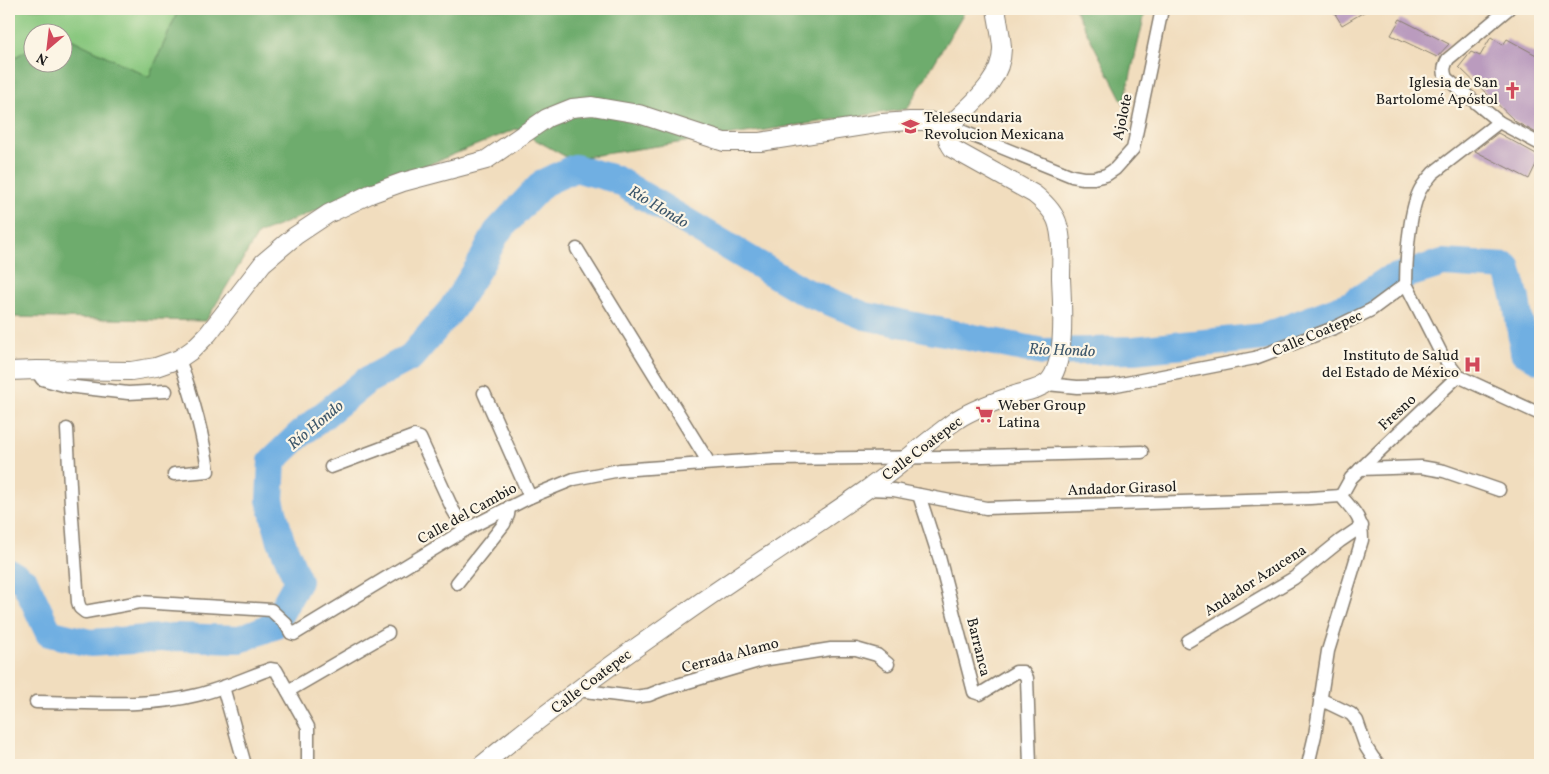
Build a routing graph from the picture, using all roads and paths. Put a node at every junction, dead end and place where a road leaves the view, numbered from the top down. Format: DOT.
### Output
graph roads {
  1 [pos="996,9"];
  2 [pos="1162,9"];
  3 [pos="1508,9"];
  4 [pos="1500,122"];
  5 [pos="949,126"];
  6 [pos="1540,144"];
  7 [pos="576,249"];
  8 [pos="1406,280"];
  9 [pos="179,359"];
  10 [pos="36,370"];
  11 [pos="9,371"];
  12 [pos="1458,376"];
  13 [pos="1046,384"];
  14 [pos="166,391"];
  15 [pos="484,393"];
  16 [pos="1540,414"];
  17 [pos="67,429"];
  18 [pos="1142,452"];
  19 [pos="907,457"];
  20 [pos="709,463"];
  21 [pos="331,467"];
  22 [pos="1360,469"];
  23 [pos="174,474"];
  24 [pos="868,488"];
  25 [pos="1499,490"];
  26 [pos="919,495"];
  27 [pos="1341,496"];
  28 [pos="530,497"];
  29 [pos="509,506"];
  30 [pos="1362,526"];
  31 [pos="465,530"];
  32 [pos="456,583"];
  33 [pos="388,633"];
  34 [pos="1188,641"];
  35 [pos="888,664"];
  36 [pos="223,687"];
  37 [pos="579,689"];
  38 [pos="288,691"];
  39 [pos="1320,699"];
  40 [pos="36,702"];
  41 [pos="245,765"];
  42 [pos="308,765"];
  43 [pos="482,765"];
  44 [pos="1030,765"];
  45 [pos="1308,765"];
  46 [pos="1379,765"];
  1 -- 5 [label="main road"];
  2 -- 5 [label="street, Ajolote"];
  3 -- 4 [label="street"];
  4 -- 6 [label="street"];
  4 -- 8 [label="street"];
  5 -- 9 [label="main road"];
  5 -- 13 [label="main road"];
  7 -- 20 [label="street"];
  8 -- 12 [label="street"];
  8 -- 13 [label="street, Calle Coatepec"];
  9 -- 10 [label="main road"];
  9 -- 23 [label="street"];
  10 -- 11 [label="main road"];
  10 -- 14 [label="street"];
  12 -- 16 [label="street"];
  12 -- 22 [label="street, Fresno"];
  13 -- 19 [label="main road, Calle Coatepec"];
  15 -- 28 [label="street"];
  17 -- 31 [label="street, Calle del Cambio"];
  18 -- 19 [label="street, Calle del Cambio"];
  19 -- 20 [label="street, Calle del Cambio"];
  19 -- 24 [label="main road, Calle Coatepec"];
  20 -- 28 [label="street, Calle del Cambio"];
  21 -- 31 [label="street"];
  22 -- 25 [label="street"];
  22 -- 27 [label="street, Fresno"];
  24 -- 26 [label="street, Andador Girasol"];
  24 -- 37 [label="main road, Calle Coatepec"];
  26 -- 27 [label="street, Andador Girasol"];
  26 -- 44 [label="street, Barranca"];
  27 -- 30 [label="street"];
  28 -- 29 [label="street, Calle del Cambio"];
  29 -- 31 [label="street, Calle del Cambio"];
  29 -- 32 [label="street"];
  30 -- 34 [label="street, Andador Azucena"];
  30 -- 39 [label="street"];
  33 -- 38 [label="street"];
  35 -- 37 [label="street, Cerrada Alamo"];
  36 -- 38 [label="street"];
  36 -- 40 [label="street"];
  36 -- 41 [label="street"];
  37 -- 43 [label="main road, Calle Coatepec"];
  38 -- 42 [label="street"];
  39 -- 45 [label="street"];
  39 -- 46 [label="street"];
}
